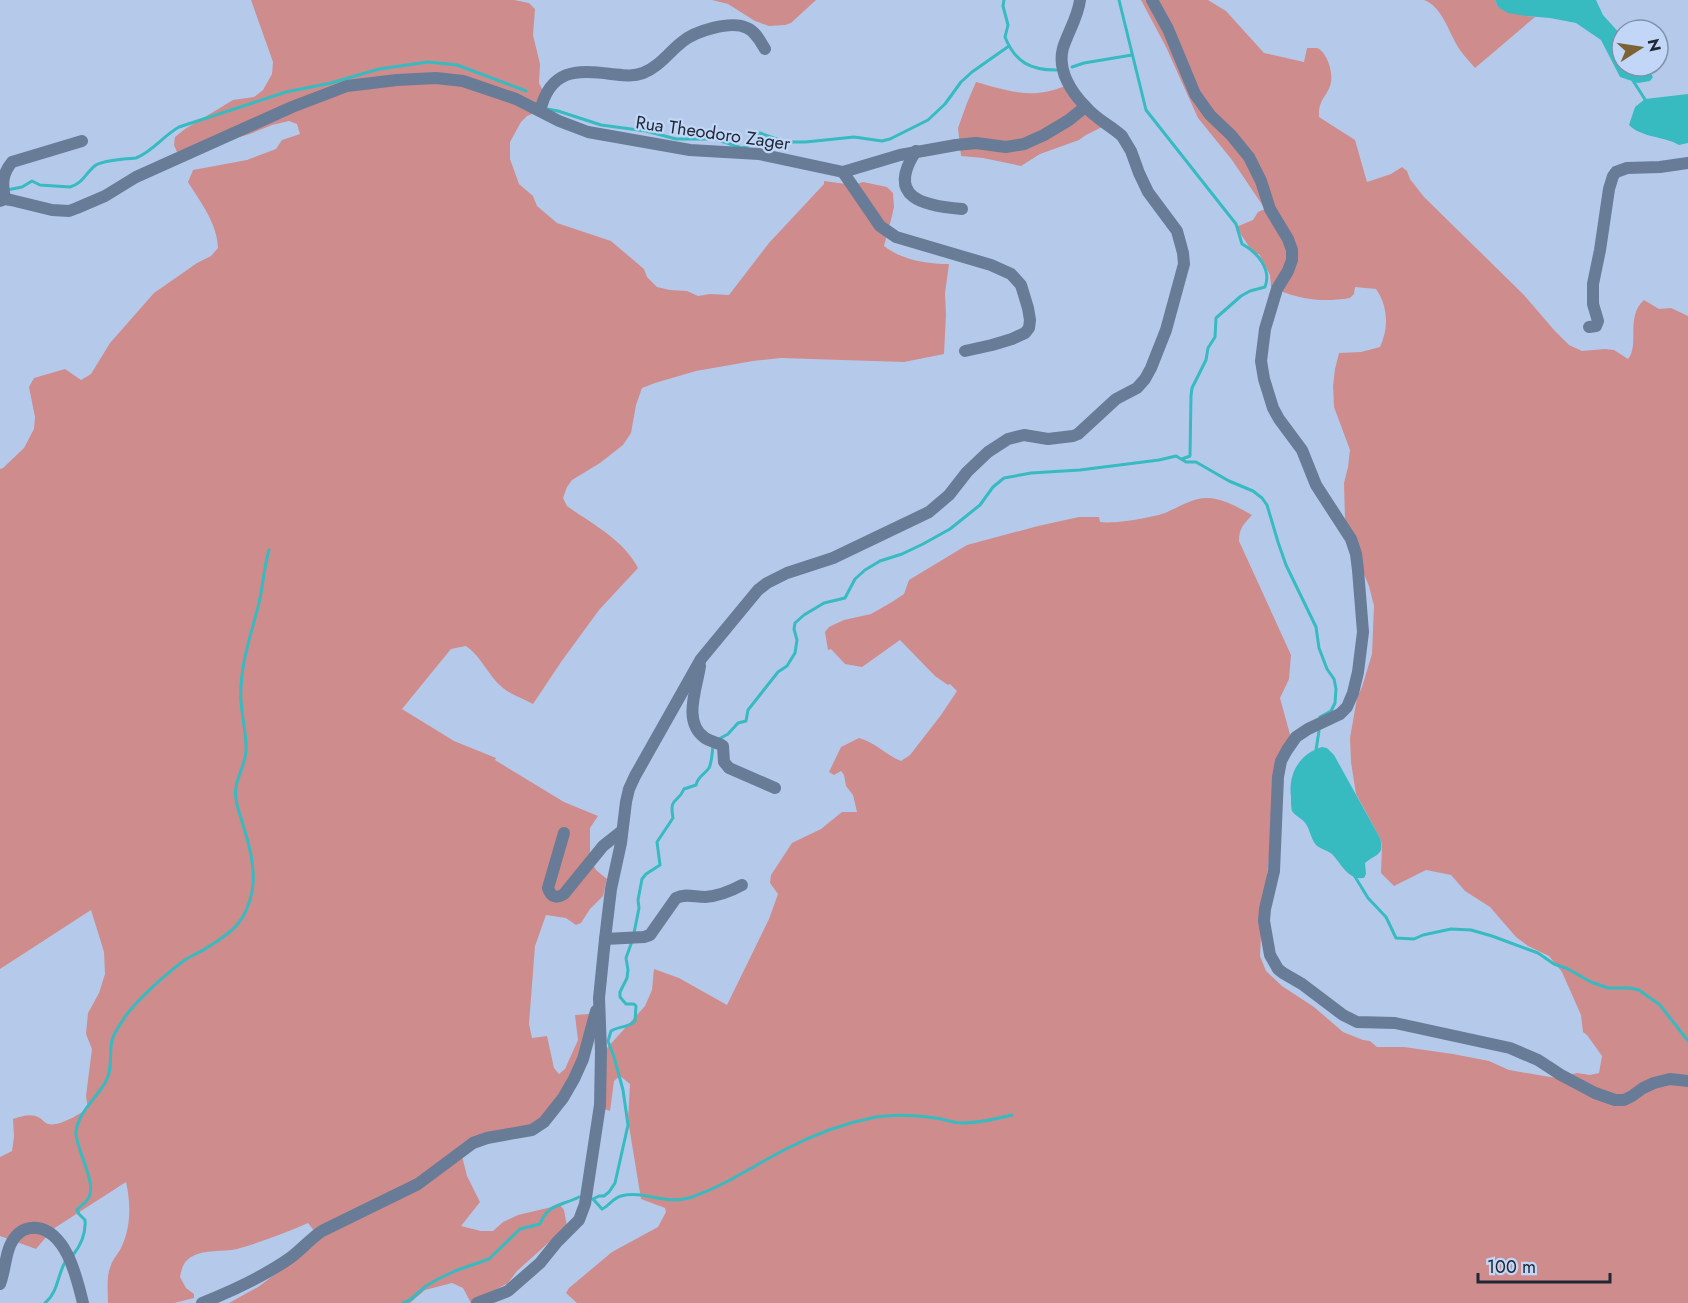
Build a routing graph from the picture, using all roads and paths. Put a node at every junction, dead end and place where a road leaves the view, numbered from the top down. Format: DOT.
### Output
graph roads {
  1 [pos="1080,0"];
  2 [pos="1152,0"];
  3 [pos="765,49"];
  4 [pos="1085,107"];
  5 [pos="540,111"];
  6 [pos="82,141"];
  7 [pos="916,152"];
  8 [pos="1688,163"];
  9 [pos="843,172"];
  10 [pos="2,200"];
  11 [pos="962,209"];
  12 [pos="1589,327"];
  13 [pos="965,351"];
  14 [pos="701,659"];
  15 [pos="775,788"];
  16 [pos="622,831"];
  17 [pos="564,832"];
  18 [pos="742,885"];
  19 [pos="605,939"];
  20 [pos="599,998"];
  21 [pos="1688,1081"];
  22 [pos="0,1284"];
  23 [pos="82,1303"];
  24 [pos="202,1303"];
  25 [pos="477,1303"];
  1 -- 4 [label="street"];
  2 -- 21 [label="street"];
  3 -- 5 [label="street"];
  4 -- 7 [label="street, Rua Theodoro Zager"];
  4 -- 14 [label="street"];
  5 -- 9 [label="street, Rua Theodoro Zager"];
  5 -- 10 [label="street, Rua Theodoro Zager"];
  6 -- 10 [label="street"];
  7 -- 9 [label="street, Rua Theodoro Zager"];
  7 -- 11 [label="street"];
  8 -- 12 [label="street"];
  9 -- 13 [label="street"];
  14 -- 15 [label="street"];
  14 -- 16 [label="street"];
  16 -- 17 [label="street"];
  16 -- 19 [label="street"];
  18 -- 19 [label="street"];
  19 -- 20 [label="street"];
  20 -- 24 [label="street"];
  20 -- 25 [label="street"];
  22 -- 23 [label="street"];
}
